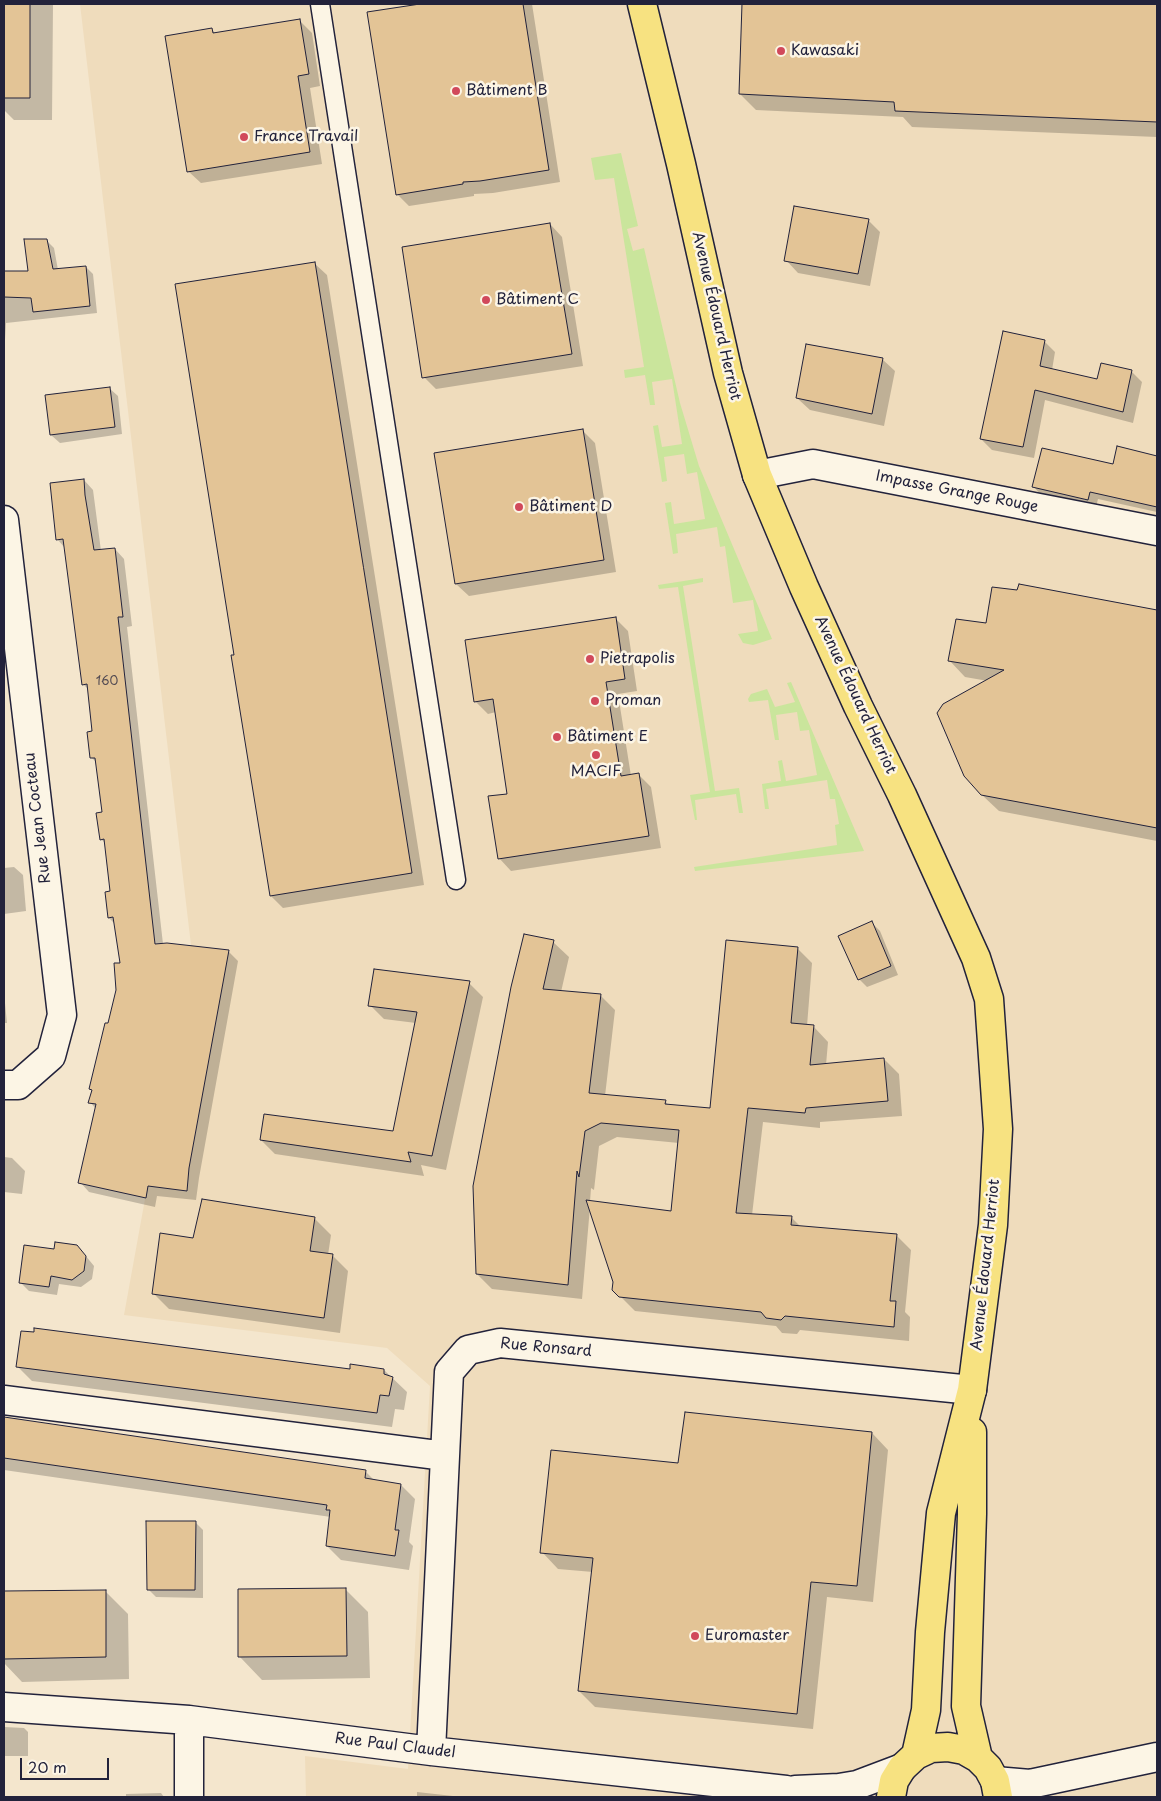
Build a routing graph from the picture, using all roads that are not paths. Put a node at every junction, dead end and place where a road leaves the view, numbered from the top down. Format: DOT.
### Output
graph roads {
  1 [pos="320,4"];
  2 [pos="642,4"];
  3 [pos="757,475"];
  4 [pos="4,520"];
  5 [pos="1157,531"];
  6 [pos="456,880"];
  7 [pos="4,1085"];
  8 [pos="972,1390"];
  9 [pos="4,1400"];
  10 [pos="445,1456"];
  11 [pos="4,1707"];
  12 [pos="189,1720"];
  13 [pos="431,1751"];
  14 [pos="1157,1757"];
  15 [pos="978,1758"];
  16 [pos="909,1761"];
  17 [pos="997,1789"];
  18 [pos="786,1790"];
  19 [pos="189,1797"];
  20 [pos="816,1797"];
  21 [pos="891,1797"];
  1 -- 6 [label="lane"];
  2 -- 3 [label="main road, Avenue Édouard Herriot"];
  3 -- 5 [label="street, Impasse Grange Rouge"];
  3 -- 8 [label="main road, Avenue Édouard Herriot"];
  4 -- 7 [label="street, Rue Jean Cocteau"];
  8 -- 10 [label="street, Rue Ronsard"];
  8 -- 15 [label="main road, Avenue Édouard Herriot"];
  8 -- 16 [label="main road, Avenue Édouard Herriot"];
  9 -- 10 [label="street"];
  10 -- 13 [label="street, Rue Ronsard"];
  11 -- 12 [label="street, Rue Paul Claudel"];
  12 -- 13 [label="street, Rue Paul Claudel"];
  12 -- 19 [label="street"];
  13 -- 18 [label="street, Rue Paul Claudel"];
  14 -- 17 [label="street"];
  15 -- 16 [label="main road"];
  15 -- 17 [label="main road"];
  16 -- 18 [label="street, Rue Paul Claudel"];
  16 -- 21 [label="main road, Avenue Édouard Herriot"];
  18 -- 20 [label="street, Rue Paul Claudel"];
}
